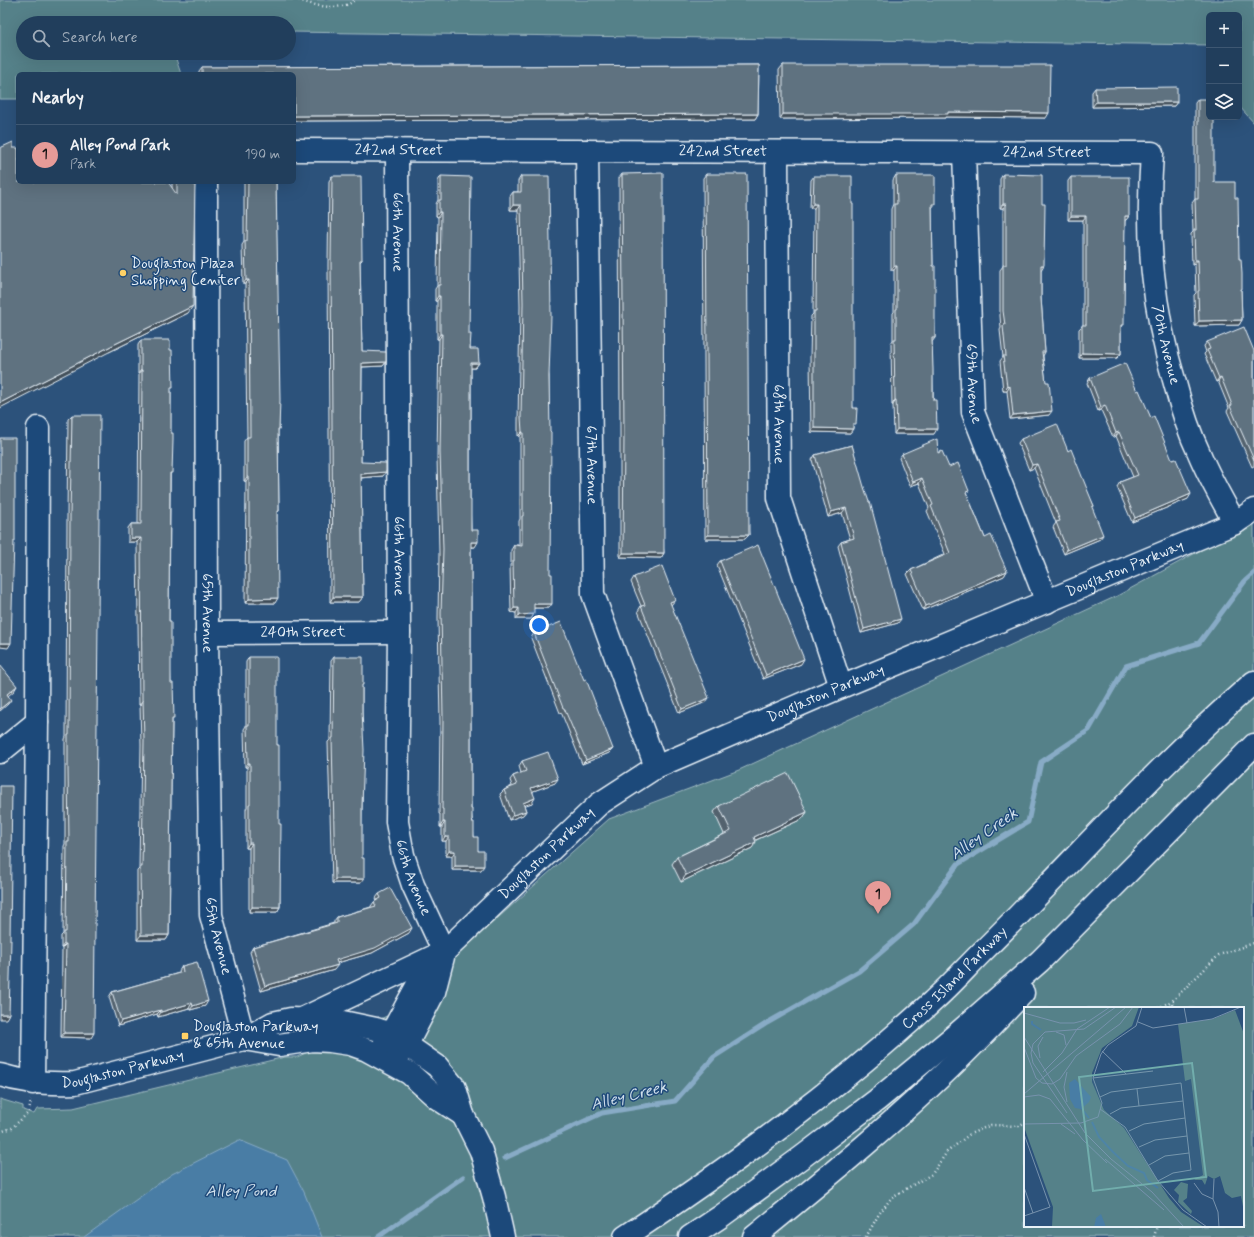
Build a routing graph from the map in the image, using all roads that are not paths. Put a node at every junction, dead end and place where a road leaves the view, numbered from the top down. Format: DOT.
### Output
graph roads {
  1 [pos="296,150"];
  2 [pos="397,150"];
  3 [pos="587,151"];
  4 [pos="777,152"];
  5 [pos="964,152"];
  6 [pos="1152,153"];
  7 [pos="206,184"];
  8 [pos="38,428"];
  9 [pos="1254,510"];
  10 [pos="1235,523"];
  11 [pos="1047,602"];
  12 [pos="207,632"];
  13 [pos="399,632"];
  14 [pos="1254,682"];
  15 [pos="842,687"];
  16 [pos="37,722"];
  17 [pos="1254,745"];
  18 [pos="0,752"];
  19 [pos="656,767"];
  20 [pos="1185,814"];
  21 [pos="444,952"];
  22 [pos="301,1019"];
  23 [pos="244,1039"];
  24 [pos="399,1039"];
  25 [pos="972,1047"];
  26 [pos="386,1059"];
  27 [pos="0,1075"];
  28 [pos="33,1083"];
  29 [pos="463,1115"];
  30 [pos="503,1237"];
  31 [pos="625,1237"];
  32 [pos="690,1237"];
  33 [pos="740,1237"];
  34 [pos="754,1237"];
  1 -- 2 [label="main road, 242nd Street"];
  2 -- 3 [label="main road, 242nd Street"];
  2 -- 13 [label="main road, 66th Avenue"];
  3 -- 4 [label="main road, 242nd Street"];
  3 -- 19 [label="main road, 67th Avenue"];
  4 -- 5 [label="main road, 242nd Street"];
  4 -- 15 [label="main road, 68th Avenue"];
  5 -- 6 [label="main road, 242nd Street"];
  5 -- 11 [label="main road, 69th Avenue"];
  6 -- 10 [label="main road, 70th Avenue"];
  7 -- 12 [label="main road, 65th Avenue"];
  8 -- 16 [label="main road"];
  9 -- 10 [label="main road, Douglaston Parkway"];
  10 -- 11 [label="main road, Douglaston Parkway"];
  11 -- 15 [label="main road, Douglaston Parkway"];
  12 -- 13 [label="main road, 240th Street"];
  12 -- 23 [label="main road, 65th Avenue"];
  13 -- 21 [label="main road, 66th Avenue"];
  14 -- 31 [label="main road, Cross Island Parkway"];
  15 -- 19 [label="main road, Douglaston Parkway"];
  16 -- 18 [label="main road"];
  16 -- 28 [label="main road"];
  17 -- 20 [label="main road"];
  19 -- 21 [label="main road, Douglaston Parkway"];
  20 -- 25 [label="main road"];
  20 -- 32 [label="main road"];
  21 -- 22 [label="main road, Douglaston Parkway"];
  21 -- 24 [label="main road"];
  22 -- 23 [label="main road, Douglaston Parkway"];
  22 -- 24 [label="main road, Douglaston Parkway"];
  23 -- 26 [label="main road, Douglaston Parkway"];
  23 -- 28 [label="main road, Douglaston Parkway"];
  24 -- 26 [label="main road"];
  24 -- 29 [label="main road, Douglaston Parkway"];
  25 -- 33 [label="main road"];
  25 -- 34 [label="main road"];
  26 -- 29 [label="main road, Douglaston Parkway"];
  27 -- 28 [label="main road, Douglaston Parkway"];
  29 -- 30 [label="main road, Douglaston Parkway"];
}
